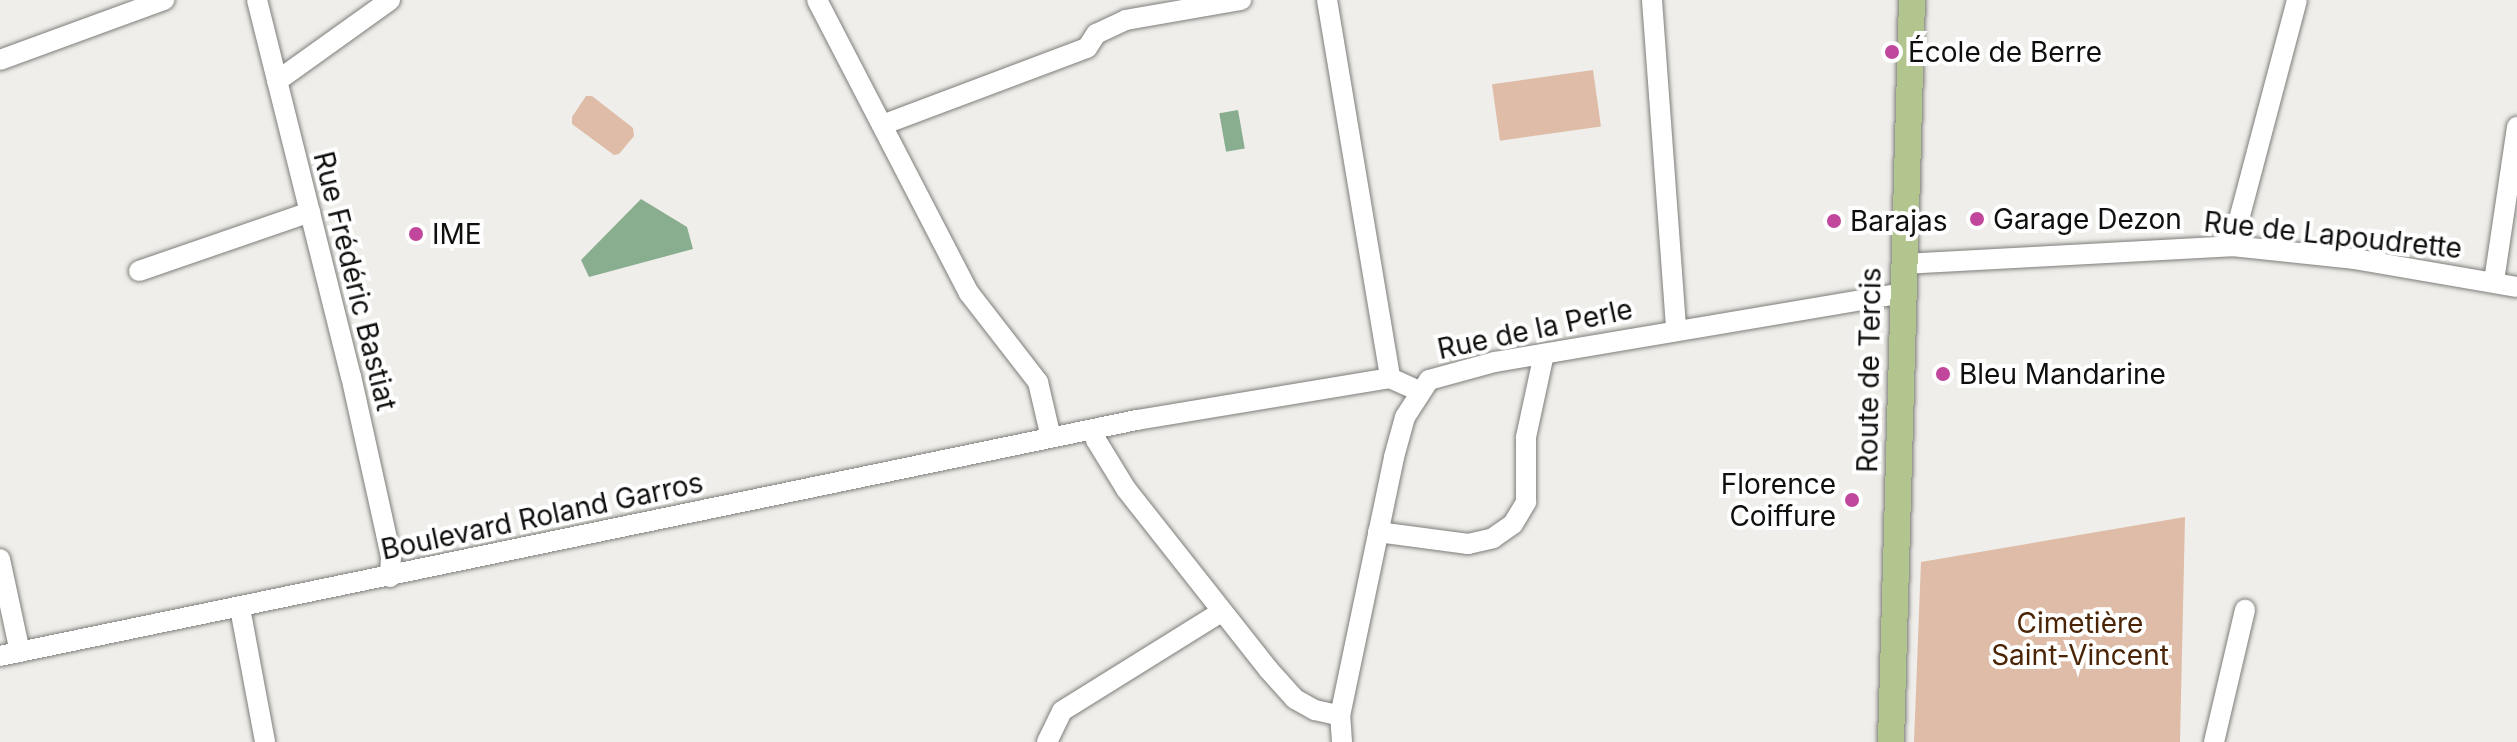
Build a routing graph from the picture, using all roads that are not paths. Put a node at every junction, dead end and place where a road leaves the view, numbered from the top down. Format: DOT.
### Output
graph roads {
  1 [pos="164,0"];
  2 [pos="257,0"];
  3 [pos="390,0"];
  4 [pos="817,0"];
  5 [pos="1241,0"];
  6 [pos="1327,0"];
  7 [pos="1652,0"];
  8 [pos="1912,0"];
  9 [pos="2297,0"];
  10 [pos="0,60"];
  11 [pos="277,81"];
  12 [pos="882,125"];
  13 [pos="2517,127"];
  14 [pos="310,212"];
  15 [pos="2232,246"];
  16 [pos="1903,264"];
  17 [pos="139,271"];
  18 [pos="2494,281"];
  19 [pos="2517,287"];
  20 [pos="1903,293"];
  21 [pos="1676,329"];
  22 [pos="1544,354"];
  23 [pos="1390,378"];
  24 [pos="1419,391"];
  25 [pos="1095,429"];
  26 [pos="1051,438"];
  27 [pos="1378,532"];
  28 [pos="0,559"];
  29 [pos="390,577"];
  30 [pos="240,608"];
  31 [pos="2245,610"];
  32 [pos="1221,612"];
  33 [pos="10,654"];
  34 [pos="1340,716"];
  35 [pos="265,742"];
  36 [pos="1047,742"];
  37 [pos="1342,742"];
  38 [pos="1891,742"];
  39 [pos="2214,742"];
  1 -- 10 [label="street"];
  2 -- 11 [label="street, Rue Frédéric Bastiat"];
  3 -- 11 [label="street"];
  4 -- 12 [label="street"];
  5 -- 12 [label="street"];
  6 -- 23 [label="street"];
  7 -- 21 [label="street"];
  8 -- 16 [label="main road, Route de Tercis"];
  9 -- 15 [label="street"];
  11 -- 14 [label="street, Rue Frédéric Bastiat"];
  12 -- 26 [label="street"];
  13 -- 18 [label="street"];
  14 -- 17 [label="street"];
  14 -- 29 [label="street, Rue Frédéric Bastiat"];
  15 -- 16 [label="street, Rue de Lapoudrette"];
  15 -- 18 [label="street, Rue de Lapoudrette"];
  16 -- 20 [label="main road, Route de Tercis"];
  18 -- 19 [label="street, Rue de Lapoudrette"];
  20 -- 21 [label="street, Rue de la Perle"];
  20 -- 38 [label="main road, Route de Tercis"];
  21 -- 22 [label="street, Rue de la Perle"];
  22 -- 24 [label="street, Rue de la Perle"];
  22 -- 27 [label="street"];
  23 -- 24 [label="street"];
  23 -- 25 [label="street, Boulevard Roland Garros"];
  24 -- 27 [label="street, Rue de la Perle"];
  25 -- 26 [label="street, Boulevard Roland Garros"];
  25 -- 32 [label="street"];
  26 -- 29 [label="street, Boulevard Roland Garros"];
  27 -- 34 [label="street, Rue de la Perle"];
  28 -- 33 [label="street"];
  29 -- 30 [label="street, Boulevard Roland Garros"];
  30 -- 33 [label="street, Boulevard Roland Garros"];
  30 -- 35 [label="street"];
  31 -- 39 [label="street"];
  32 -- 34 [label="street"];
  32 -- 36 [label="street"];
  34 -- 37 [label="street, Rue de la Perle"];
}
